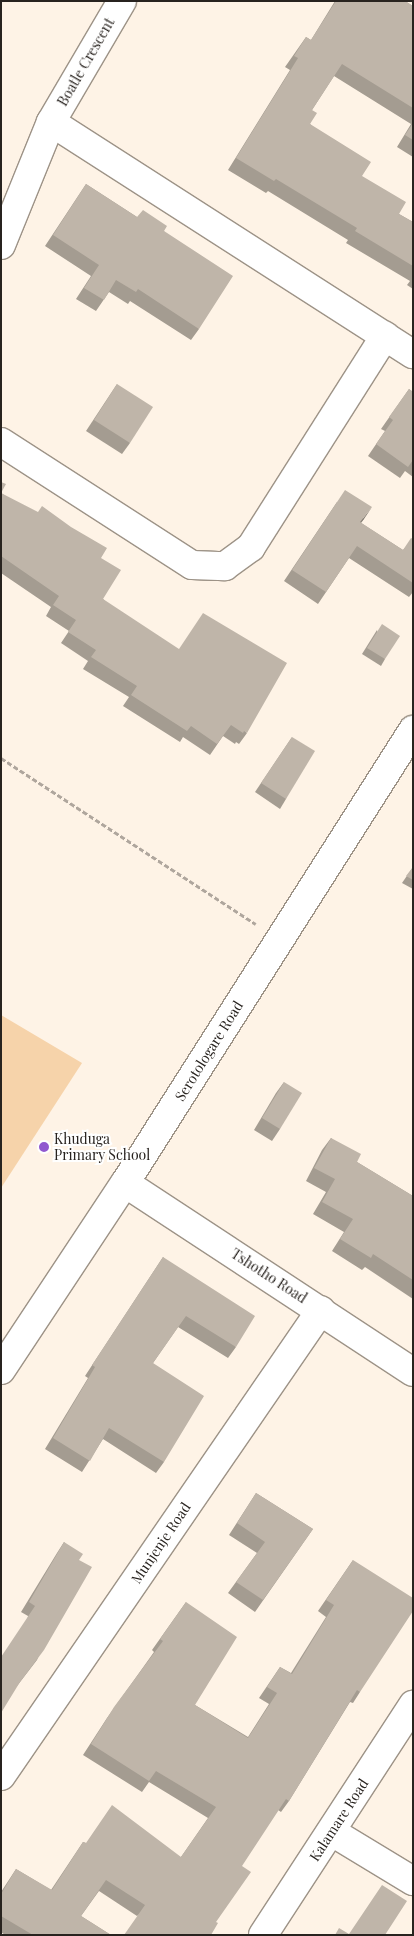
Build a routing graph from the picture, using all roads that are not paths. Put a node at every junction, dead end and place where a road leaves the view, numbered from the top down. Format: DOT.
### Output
graph roads {
  1 [pos="122,1"];
  2 [pos="51,122"];
  3 [pos="1,245"];
  4 [pos="385,336"];
  5 [pos="413,354"];
  6 [pos="1,442"];
  7 [pos="413,730"];
  8 [pos="125,1183"];
  9 [pos="321,1310"];
  10 [pos="1,1370"];
  11 [pos="413,1372"];
  12 [pos="413,1705"];
  13 [pos="1,1776"];
  14 [pos="332,1832"];
  15 [pos="413,1881"];
  16 [pos="263,1935"];
  1 -- 2 [label="street, Boatle Crescent"];
  2 -- 3 [label="street, Boatle Crescent"];
  2 -- 4 [label="street"];
  4 -- 5 [label="street"];
  4 -- 6 [label="street"];
  7 -- 8 [label="street, Serotologare Road"];
  8 -- 9 [label="street, Tshotho Road"];
  8 -- 10 [label="street, Serotologare Road"];
  9 -- 11 [label="street, Tshotho Road"];
  9 -- 13 [label="street, Munjenje Road"];
  12 -- 14 [label="street, Kalamare Road"];
  14 -- 15 [label="street"];
  14 -- 16 [label="street, Kalamare Road"];
}
